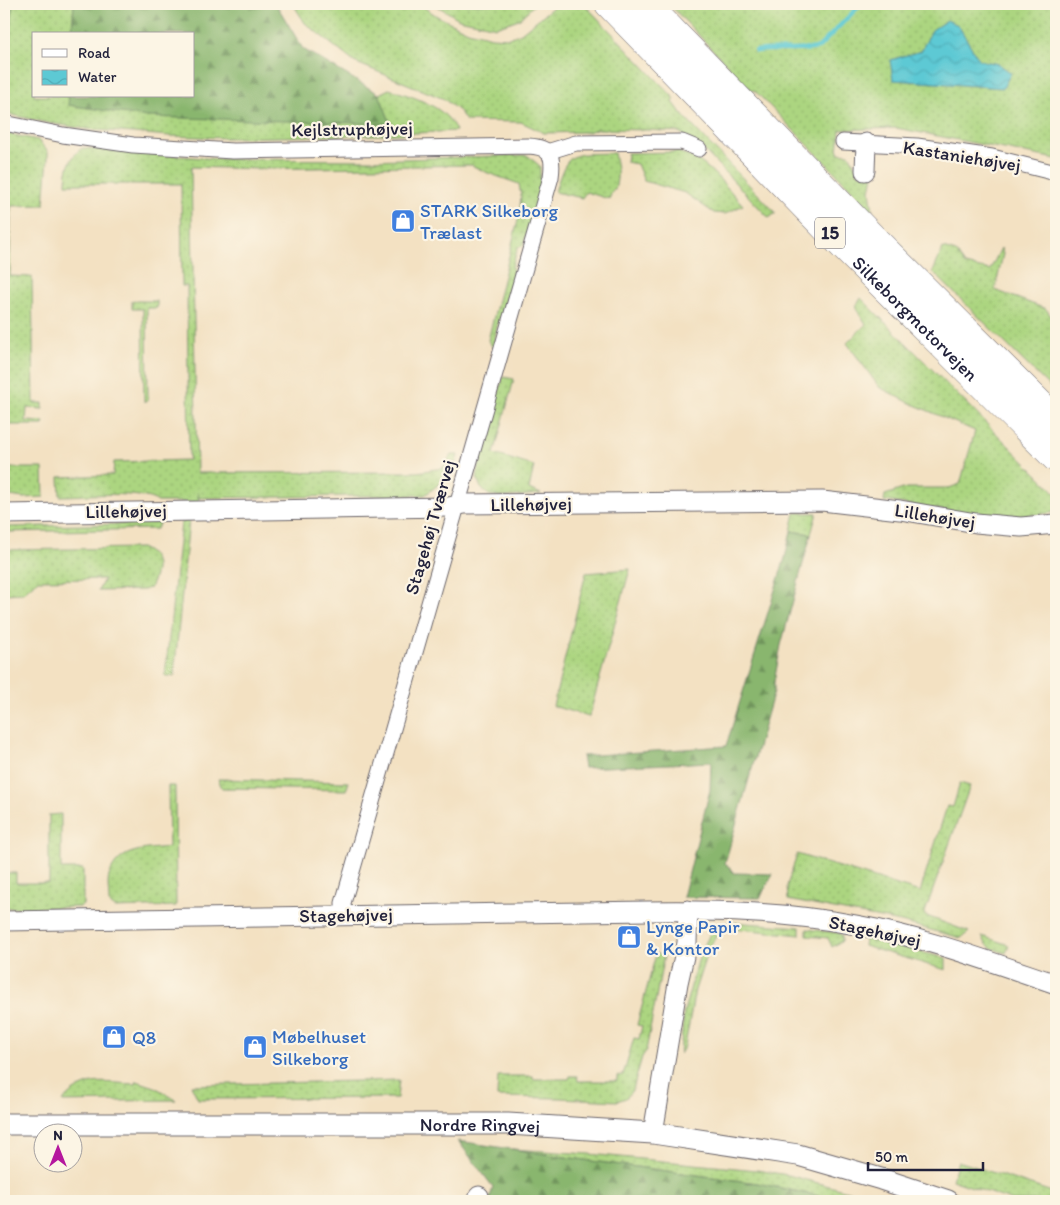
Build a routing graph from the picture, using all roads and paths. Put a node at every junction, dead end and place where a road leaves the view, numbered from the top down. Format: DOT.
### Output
graph roads {
  1 [pos="608,4"];
  2 [pos="646,4"];
  3 [pos="4,123"];
  4 [pos="843,142"];
  5 [pos="866,143"];
  6 [pos="699,149"];
  7 [pos="547,152"];
  8 [pos="865,171"];
  9 [pos="1056,173"];
  10 [pos="1056,420"];
  11 [pos="1056,458"];
  12 [pos="457,505"];
  13 [pos="4,514"];
  14 [pos="1056,524"];
  15 [pos="688,910"];
  16 [pos="344,915"];
  17 [pos="4,921"];
  18 [pos="1056,984"];
  19 [pos="4,1124"];
  20 [pos="653,1133"];
  21 [pos="948,1201"];
  1 -- 11 [label="highway, Silkeborgmotorvejen / 15"];
  2 -- 10 [label="highway, Silkeborgmotorvejen / 15"];
  3 -- 7 [label="street, Kejlstruphøjvej"];
  4 -- 5 [label="street, Kastaniehøjvej"];
  5 -- 8 [label="street"];
  5 -- 9 [label="street, Kastaniehøjvej"];
  6 -- 7 [label="street"];
  7 -- 12 [label="street, Stagehøj Tværvej"];
  12 -- 13 [label="street, Lillehøjvej"];
  12 -- 14 [label="street, Lillehøjvej"];
  12 -- 16 [label="street, Stagehøj Tværvej"];
  15 -- 16 [label="street, Stagehøjvej"];
  15 -- 18 [label="street, Stagehøjvej"];
  15 -- 20 [label="street"];
  16 -- 17 [label="street, Stagehøjvej"];
  19 -- 20 [label="main road, Nordre Ringvej"];
  20 -- 21 [label="main road, Nordre Ringvej"];
}
